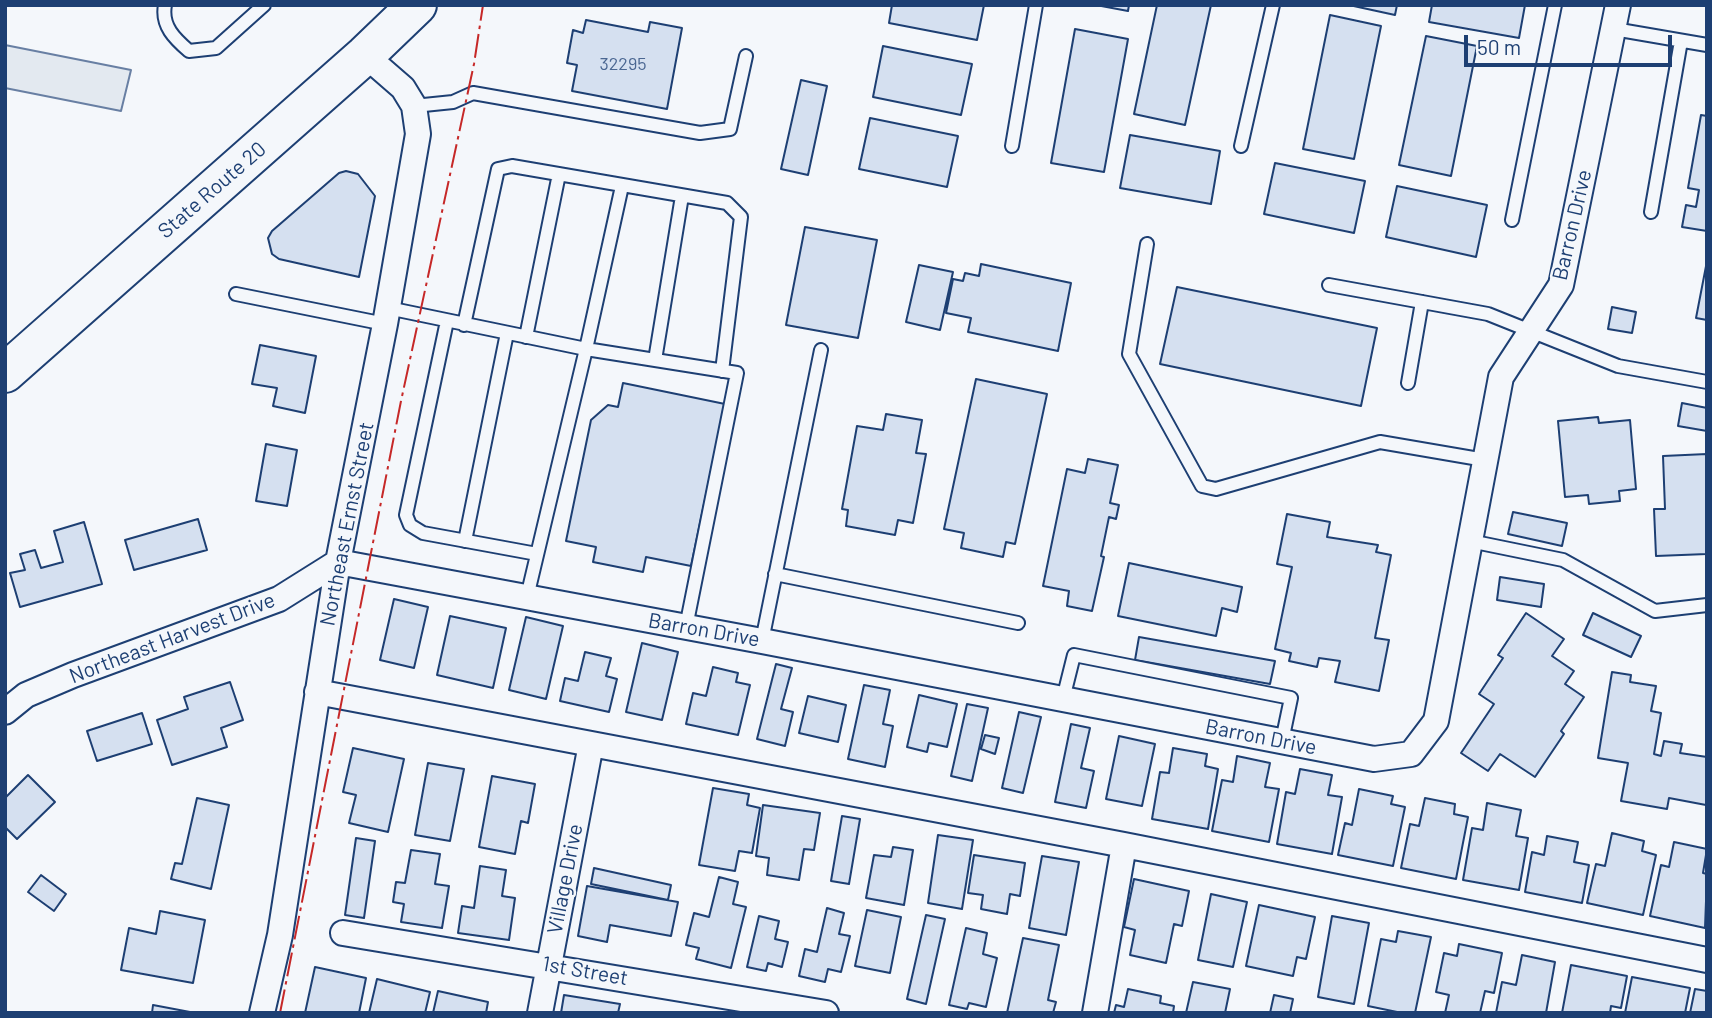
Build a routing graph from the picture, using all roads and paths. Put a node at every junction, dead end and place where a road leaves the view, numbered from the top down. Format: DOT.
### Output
graph roads {
  1 [pos="165,5"];
  2 [pos="264,5"];
  3 [pos="417,5"];
  4 [pos="1036,5"];
  5 [pos="1273,5"];
  6 [pos="1555,5"];
  7 [pos="1616,17"];
  8 [pos="1681,41"];
  9 [pos="1707,46"];
  10 [pos="365,55"];
  11 [pos="747,56"];
  12 [pos="414,106"];
  13 [pos="1012,146"];
  14 [pos="1241,146"];
  15 [pos="559,174"];
  16 [pos="622,186"];
  17 [pos="681,196"];
  18 [pos="1651,212"];
  19 [pos="1512,220"];
  20 [pos="1147,244"];
  21 [pos="1329,285"];
  22 [pos="236,295"];
  23 [pos="1422,302"];
  24 [pos="386,316"];
  25 [pos="446,321"];
  26 [pos="464,325"];
  27 [pos="1531,331"];
  28 [pos="508,333"];
  29 [pos="526,337"];
  30 [pos="586,349"];
  31 [pos="821,350"];
  32 [pos="655,360"];
  33 [pos="722,371"];
  34 [pos="5,373"];
  35 [pos="1707,382"];
  36 [pos="1408,383"];
  37 [pos="1485,460"];
  38 [pos="465,541"];
  39 [pos="1470,541"];
  40 [pos="537,554"];
  41 [pos="338,562"];
  42 [pos="775,575"];
  43 [pos="527,597"];
  44 [pos="1707,605"];
  45 [pos="1018,623"];
  46 [pos="685,627"];
  47 [pos="762,641"];
  48 [pos="317,692"];
  49 [pos="1063,699"];
  50 [pos="5,712"];
  51 [pos="1282,741"];
  52 [pos="591,744"];
  53 [pos="1124,845"];
  54 [pos="343,933"];
  55 [pos="1707,960"];
  56 [pos="549,965"];
  57 [pos="262,1013"];
  58 [pos="540,1013"];
  59 [pos="826,1013"];
  60 [pos="1095,1013"];
  1 -- 2 [label="lane"];
  3 -- 10 [label="main road, State Route 20"];
  4 -- 13 [label="lane"];
  5 -- 14 [label="lane"];
  6 -- 19 [label="lane"];
  7 -- 8 [label="lane"];
  7 -- 27 [label="street, Barron Drive"];
  8 -- 9 [label="lane"];
  8 -- 18 [label="lane"];
  10 -- 12 [label="street"];
  10 -- 34 [label="main road, State Route 20"];
  11 -- 12 [label="lane"];
  12 -- 24 [label="street, Northeast Ernst Street"];
  15 -- 16 [label="lane"];
  15 -- 26 [label="lane"];
  15 -- 29 [label="lane"];
  16 -- 17 [label="lane"];
  16 -- 30 [label="lane"];
  17 -- 32 [label="lane"];
  17 -- 33 [label="lane"];
  20 -- 37 [label="lane"];
  21 -- 23 [label="lane"];
  22 -- 24 [label="lane"];
  23 -- 27 [label="lane"];
  23 -- 36 [label="lane"];
  24 -- 25 [label="lane"];
  24 -- 41 [label="street, Northeast Ernst Street"];
  25 -- 26 [label="lane"];
  25 -- 38 [label="lane"];
  26 -- 28 [label="lane"];
  27 -- 35 [label="lane"];
  27 -- 37 [label="street, Barron Drive"];
  28 -- 29 [label="lane"];
  28 -- 38 [label="lane"];
  29 -- 30 [label="lane"];
  30 -- 32 [label="lane"];
  30 -- 40 [label="lane"];
  31 -- 42 [label="lane"];
  32 -- 33 [label="lane"];
  33 -- 46 [label="lane"];
  37 -- 39 [label="street, Barron Drive"];
  38 -- 40 [label="lane"];
  39 -- 44 [label="lane"];
  39 -- 51 [label="street, Barron Drive"];
  40 -- 43 [label="lane"];
  41 -- 43 [label="street, Barron Drive"];
  41 -- 48 [label="street, Northeast Ernst Street"];
  41 -- 50 [label="street, Northeast Harvest Drive"];
  42 -- 45 [label="lane"];
  42 -- 47 [label="lane"];
  43 -- 46 [label="street, Barron Drive"];
  46 -- 47 [label="street, Barron Drive"];
  47 -- 49 [label="street, Barron Drive"];
  48 -- 52 [label="street"];
  48 -- 57 [label="street, Northeast Ernst Street"];
  49 -- 51 [label="street, Barron Drive"];
  49 -- 51 [label="lane"];
  52 -- 53 [label="street"];
  52 -- 56 [label="street, Village Drive"];
  53 -- 55 [label="street"];
  53 -- 60 [label="street"];
  54 -- 56 [label="street, 1st Street"];
  56 -- 58 [label="street, Village Drive"];
  56 -- 59 [label="street, 1st Street"];
}
